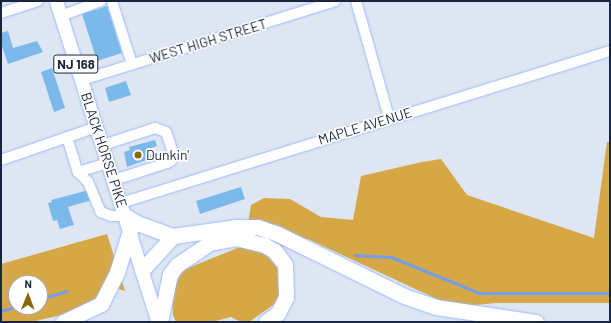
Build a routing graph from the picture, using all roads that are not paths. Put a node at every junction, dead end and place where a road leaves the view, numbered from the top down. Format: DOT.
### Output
graph roads {
  1 [pos="38,1"];
  2 [pos="56,1"];
  3 [pos="101,1"];
  4 [pos="112,1"];
  5 [pos="335,1"];
  6 [pos="356,1"];
  7 [pos="1,13"];
  8 [pos="61,16"];
  9 [pos="610,51"];
  10 [pos="132,64"];
  11 [pos="82,80"];
  12 [pos="389,118"];
  13 [pos="97,127"];
  14 [pos="68,137"];
  15 [pos="103,145"];
  16 [pos="1,160"];
  17 [pos="108,163"];
  18 [pos="78,172"];
  19 [pos="114,180"];
  20 [pos="123,209"];
  21 [pos="130,231"];
  22 [pos="174,236"];
  23 [pos="142,270"];
  24 [pos="63,322"];
  25 [pos="159,322"];
  26 [pos="266,322"];
  27 [pos="536,322"];
  1 -- 7 [label="street"];
  2 -- 8 [label="main road, BLACK HORSE PIKE / NJ 168"];
  3 -- 8 [label="street"];
  4 -- 10 [label="street"];
  5 -- 10 [label="street, WEST HIGH STREET"];
  6 -- 12 [label="street"];
  8 -- 11 [label="main road, BLACK HORSE PIKE / NJ 168"];
  9 -- 12 [label="street, MAPLE AVENUE"];
  10 -- 11 [label="street, WEST HIGH STREET"];
  11 -- 13 [label="main road, BLACK HORSE PIKE / NJ 168"];
  12 -- 20 [label="street, MAPLE AVENUE"];
  13 -- 14 [label="street"];
  13 -- 15 [label="main road, BLACK HORSE PIKE / NJ 168"];
  14 -- 16 [label="street"];
  14 -- 18 [label="street"];
  15 -- 17 [label="main road, BLACK HORSE PIKE / NJ 168"];
  15 -- 19 [label="street"];
  17 -- 18 [label="street"];
  17 -- 19 [label="main road, BLACK HORSE PIKE / NJ 168"];
  18 -- 20 [label="street"];
  19 -- 20 [label="main road, BLACK HORSE PIKE / NJ 168"];
  20 -- 21 [label="main road, BLACK HORSE PIKE / NJ 168"];
  20 -- 22 [label="highway"];
  21 -- 23 [label="main road, NJ 168"];
  21 -- 24 [label="highway"];
  22 -- 23 [label="highway"];
  22 -- 27 [label="highway"];
  23 -- 25 [label="main road, NJ 168"];
  25 -- 26 [label="highway"];
}
